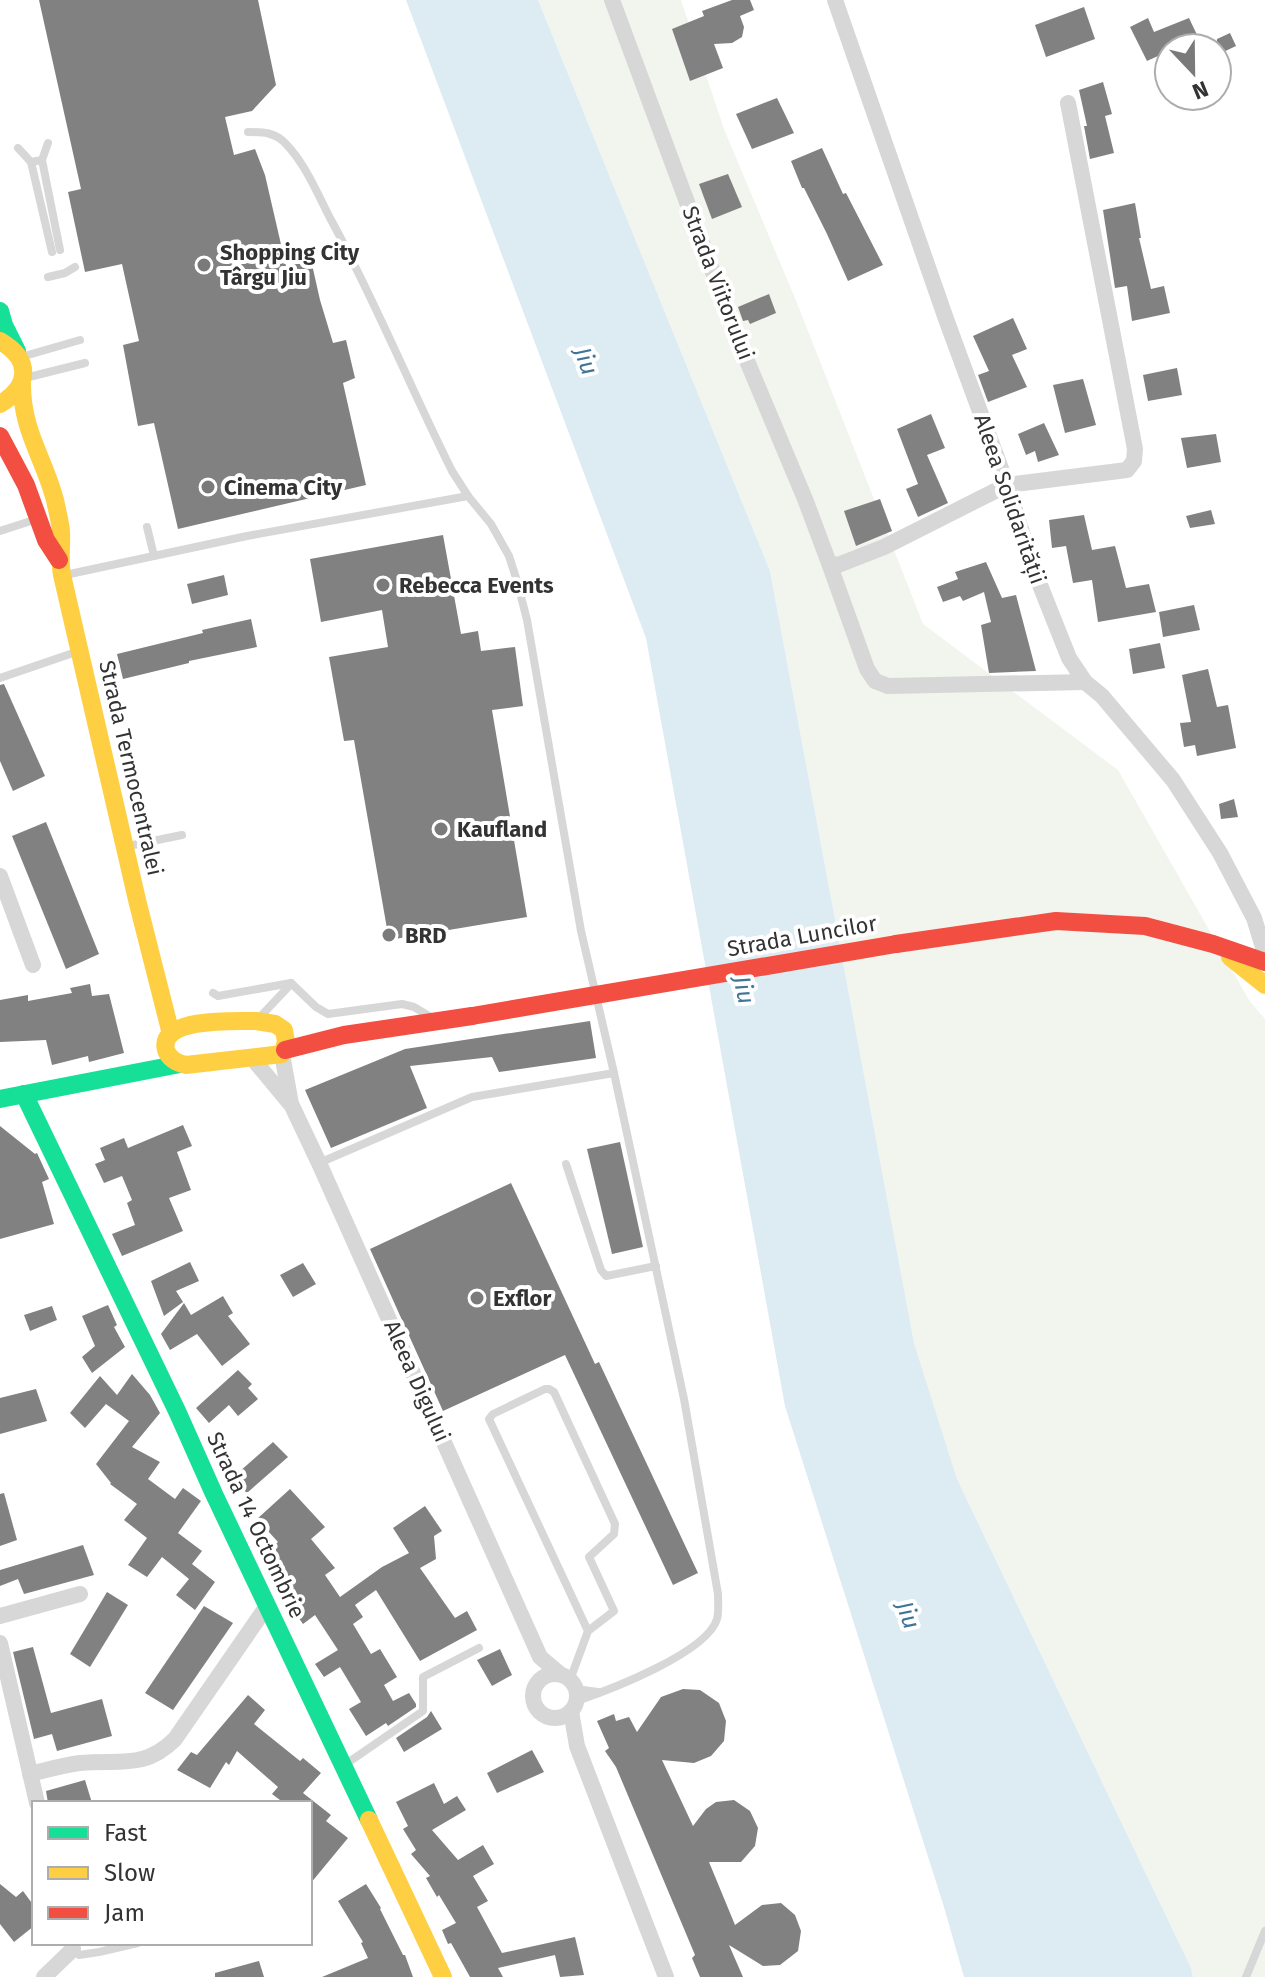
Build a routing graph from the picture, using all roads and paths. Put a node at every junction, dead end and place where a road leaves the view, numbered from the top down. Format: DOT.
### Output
graph roads {
  1 [pos="612,0"];
  2 [pos="835,0"];
  3 [pos="1068,103"];
  4 [pos="248,132"];
  5 [pos="48,143"];
  6 [pos="18,148"];
  7 [pos="42,160"];
  8 [pos="31,162"];
  9 [pos="75,267"];
  10 [pos="48,277"];
  11 [pos="0,311"];
  12 [pos="80,340"];
  13 [pos="0,341"];
  14 [pos="19,354"];
  15 [pos="85,363"];
  16 [pos="23,381"];
  17 [pos="0,404"];
  18 [pos="0,436"];
  19 [pos="1007,485"];
  20 [pos="468,496"];
  21 [pos="37,519"];
  22 [pos="147,527"];
  23 [pos="0,531"];
  24 [pos="154,556"];
  25 [pos="829,563"];
  26 [pos="60,568"];
  27 [pos="80,651"];
  28 [pos="0,678"];
  29 [pos="1085,682"];
  30 [pos="182,835"];
  31 [pos="125,846"];
  32 [pos="0,876"];
  33 [pos="6,909"];
  34 [pos="1213,944"];
  35 [pos="1265,954"];
  36 [pos="1265,962"];
  37 [pos="33,965"];
  38 [pos="291,983"];
  39 [pos="1265,985"];
  40 [pos="159,987"];
  41 [pos="213,993"];
  42 [pos="256,1021"];
  43 [pos="437,1021"];
  44 [pos="206,1023"];
  45 [pos="279,1025"];
  46 [pos="344,1035"];
  47 [pos="168,1041"];
  48 [pos="284,1052"];
  49 [pos="253,1059"];
  50 [pos="180,1064"];
  51 [pos="614,1073"];
  52 [pos="121,1075"];
  53 [pos="24,1094"];
  54 [pos="0,1099"];
  55 [pos="292,1106"];
  56 [pos="319,1163"];
  57 [pos="566,1164"];
  58 [pos="656,1266"];
  59 [pos="80,1594"];
  60 [pos="267,1606"];
  61 [pos="0,1616"];
  62 [pos="588,1631"];
  63 [pos="0,1643"];
  64 [pos="479,1648"];
  65 [pos="540,1657"];
  66 [pos="533,1691"];
  67 [pos="571,1691"];
  68 [pos="549,1718"];
  69 [pos="577,1746"];
  70 [pos="342,1766"];
  71 [pos="30,1774"];
  72 [pos="37,1801"];
  73 [pos="1265,1931"];
  74 [pos="129,1945"];
  75 [pos="73,1946"];
  76 [pos="44,1977"];
  77 [pos="443,1977"];
  78 [pos="666,1977"];
  79 [pos="1246,1977"];
  1 -- 25 [label="street, Strada Viitorului"];
  2 -- 19 [label="street, Aleea Solidarității"];
  3 -- 19 [label="street"];
  4 -- 20 [label="lane"];
  5 -- 7 [label="lane"];
  6 -- 8 [label="lane"];
  7 -- 8 [label="lane"];
  7 -- 8 [label="lane"];
  9 -- 10 [label="lane"];
  11 -- 14 [label="main road"];
  12 -- 14 [label="lane"];
  13 -- 14 [label="main road"];
  14 -- 16 [label="main road, Strada Termocentralei"];
  15 -- 16 [label="lane"];
  16 -- 17 [label="main road"];
  16 -- 26 [label="main road, Strada Termocentralei"];
  18 -- 21 [label="main road, Strada Termocentralei"];
  19 -- 25 [label="street"];
  19 -- 29 [label="street, Aleea Solidarității"];
  20 -- 24 [label="lane"];
  20 -- 51 [label="lane"];
  21 -- 23 [label="lane"];
  21 -- 26 [label="main road, Strada Termocentralei"];
  22 -- 24 [label="lane"];
  24 -- 26 [label="lane"];
  25 -- 29 [label="street, Strada Viitorului"];
  26 -- 27 [label="main road, Strada Termocentralei"];
  27 -- 28 [label="lane"];
  27 -- 31 [label="main road, Strada Termocentralei"];
  29 -- 35 [label="street, Aleea Solidarității"];
  30 -- 31 [label="lane"];
  31 -- 40 [label="main road, Strada Termocentralei"];
  32 -- 33 [label="street"];
  33 -- 37 [label="street"];
  34 -- 36 [label="main road, Strada Luncilor"];
  34 -- 39 [label="main road"];
  34 -- 43 [label="main road, Strada Luncilor, bridge"];
  38 -- 41 [label="lane"];
  38 -- 42 [label="lane"];
  38 -- 43 [label="lane"];
  40 -- 44 [label="main road"];
  40 -- 47 [label="main road, Strada Termocentralei"];
  42 -- 44 [label="main road, Strada Luncilor"];
  42 -- 45 [label="main road, Strada Luncilor"];
  43 -- 46 [label="main road, Strada Luncilor"];
  44 -- 47 [label="main road, Strada Luncilor"];
  45 -- 46 [label="main road, Strada Luncilor"];
  45 -- 48 [label="main road"];
  46 -- 48 [label="main road, Strada Luncilor"];
  47 -- 50 [label="main road"];
  47 -- 52 [label="main road"];
  48 -- 49 [label="main road, Strada Luncilor"];
  48 -- 55 [label="street, Aleea Digului"];
  49 -- 50 [label="main road, Strada Luncilor"];
  49 -- 55 [label="street, Aleea Digului"];
  50 -- 52 [label="main road"];
  51 -- 56 [label="lane"];
  51 -- 58 [label="lane"];
  52 -- 53 [label="main road"];
  53 -- 54 [label="main road"];
  53 -- 60 [label="main road, Strada 14 Octombrie"];
  55 -- 56 [label="street, Aleea Digului"];
  56 -- 65 [label="street, Aleea Digului"];
  57 -- 58 [label="lane"];
  58 -- 67 [label="lane"];
  59 -- 61 [label="street"];
  60 -- 70 [label="main road, Strada 14 Octombrie"];
  60 -- 71 [label="street"];
  62 -- 62 [label="lane"];
  62 -- 67 [label="lane"];
  63 -- 71 [label="street"];
  64 -- 70 [label="lane"];
  65 -- 66 [label="street"];
  65 -- 67 [label="street, Aleea Digului"];
  66 -- 67 [label="street"];
  66 -- 68 [label="street"];
  67 -- 68 [label="street"];
  67 -- 69 [label="street"];
  68 -- 69 [label="street"];
  69 -- 78 [label="street"];
  70 -- 77 [label="main road, Strada 14 Octombrie"];
  71 -- 72 [label="street"];
  73 -- 79 [label="lane"];
  74 -- 75 [label="lane"];
  75 -- 76 [label="street"];
}
